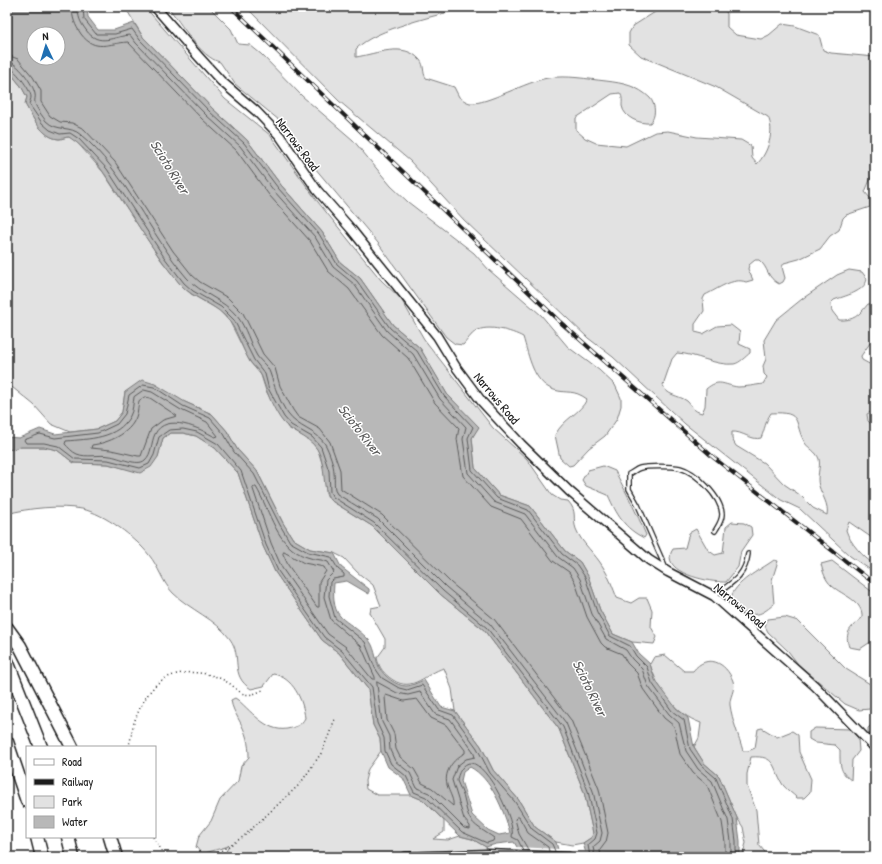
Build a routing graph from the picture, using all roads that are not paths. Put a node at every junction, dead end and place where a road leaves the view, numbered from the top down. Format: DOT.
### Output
graph roads {
  1 [pos="155,7"];
  2 [pos="715,531"];
  3 [pos="748,554"];
  4 [pos="668,572"];
  5 [pos="714,596"];
  6 [pos="7,628"];
  7 [pos="7,661"];
  8 [pos="7,742"];
  9 [pos="40,746"];
  10 [pos="71,746"];
  11 [pos="875,748"];
  12 [pos="26,798"];
  13 [pos="37,838"];
  14 [pos="68,838"];
  15 [pos="110,838"];
  16 [pos="42,857"];
  17 [pos="73,857"];
  18 [pos="116,857"];
  19 [pos="405,857"];
  20 [pos="568,857"];
  1 -- 4 [label="street, Narrows Road"];
  2 -- 4 [label="lane"];
  3 -- 5 [label="lane"];
  4 -- 5 [label="street, Narrows Road"];
  5 -- 11 [label="street, Narrows Road"];
  6 -- 10 [label="highway"];
  7 -- 9 [label="highway"];
  8 -- 12 [label="highway"];
  13 -- 16 [label="highway"];
  14 -- 17 [label="highway"];
  15 -- 18 [label="highway"];
  19 -- 20 [label="street"];
}
